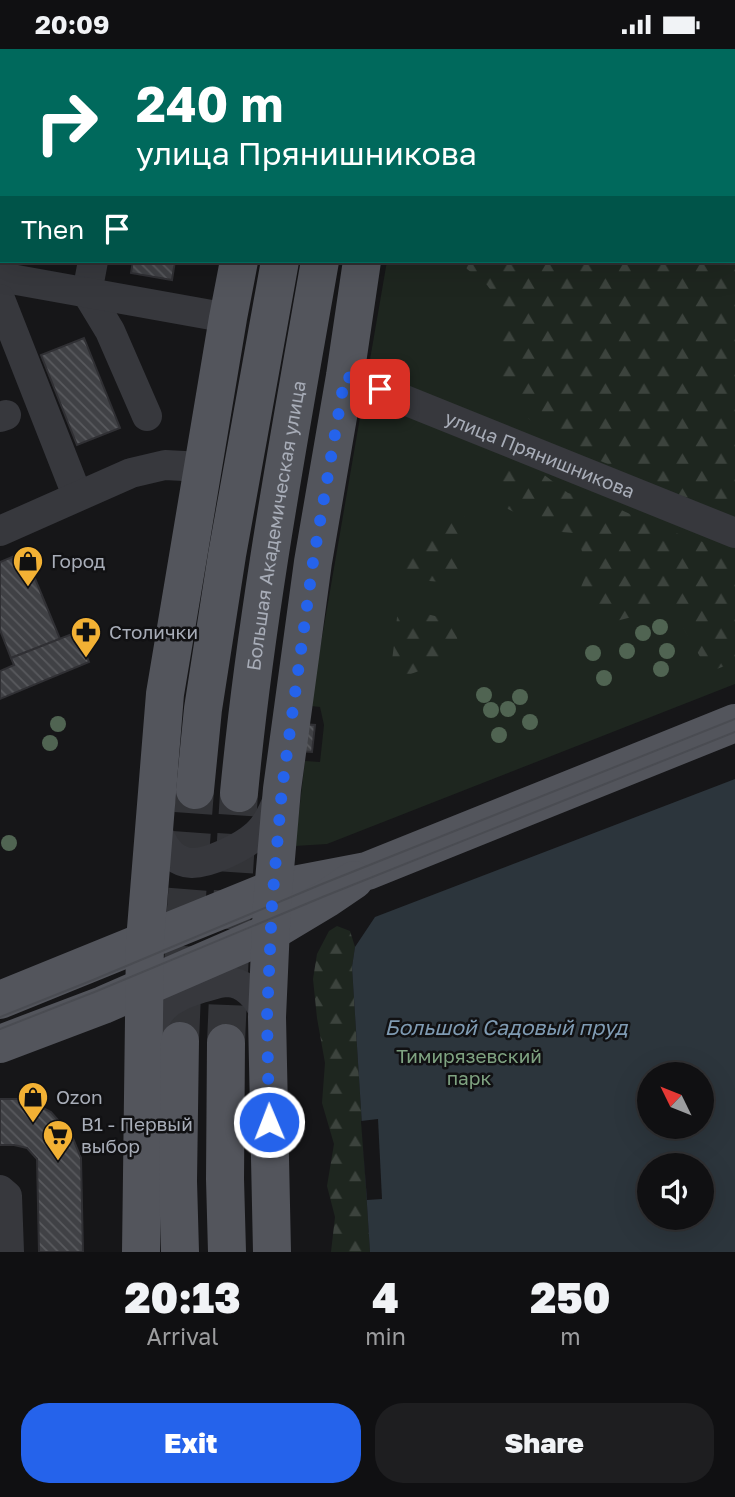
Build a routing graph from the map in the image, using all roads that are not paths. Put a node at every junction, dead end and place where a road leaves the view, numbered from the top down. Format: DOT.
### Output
graph roads {
  1 [pos="93,263"];
  2 [pos="239,263"];
  3 [pos="280,263"];
  4 [pos="320,263"];
  5 [pos="362,263"];
  6 [pos="0,277"];
  7 [pos="87,293"];
  8 [pos="0,299"];
  9 [pos="228,318"];
  10 [pos="345,376"];
  11 [pos="147,416"];
  12 [pos="203,467"];
  13 [pos="77,495"];
  14 [pos="0,531"];
  15 [pos="735,533"];
  16 [pos="735,723"];
  17 [pos="282,789"];
  18 [pos="195,790"];
  19 [pos="239,793"];
  20 [pos="154,821"];
  21 [pos="367,871"];
  22 [pos="273,889"];
  23 [pos="271,932"];
  24 [pos="145,941"];
  25 [pos="144,987"];
  26 [pos="0,1000"];
  27 [pos="267,1017"];
  28 [pos="180,1041"];
  29 [pos="226,1043"];
  30 [pos="0,1044"];
  31 [pos="143,1050"];
  32 [pos="0,1190"];
  33 [pos="9,1252"];
  34 [pos="141,1252"];
  35 [pos="180,1252"];
  36 [pos="227,1252"];
  37 [pos="272,1252"];
  1 -- 7 [label="street"];
  2 -- 9 [label="main road"];
  3 -- 18 [label="main road, Большая Академическая улица"];
  4 -- 19 [label="main road, Большая Академическая улица"];
  5 -- 10 [label="main road"];
  6 -- 7 [label="street"];
  7 -- 9 [label="street"];
  7 -- 11 [label="street"];
  8 -- 13 [label="street"];
  9 -- 12 [label="main road"];
  10 -- 15 [label="street, улица Прянишникова"];
  10 -- 17 [label="main road"];
  12 -- 13 [label="street"];
  12 -- 20 [label="main road"];
  13 -- 14 [label="street"];
  16 -- 21 [label="main road"];
  17 -- 20 [label="street"];
  17 -- 22 [label="main road"];
  20 -- 24 [label="main road"];
  21 -- 22 [label="main road"];
  21 -- 23 [label="main road"];
  22 -- 23 [label="main road"];
  22 -- 24 [label="main road"];
  23 -- 25 [label="main road"];
  23 -- 27 [label="main road"];
  24 -- 25 [label="main road"];
  24 -- 26 [label="main road"];
  25 -- 30 [label="main road"];
  25 -- 31 [label="main road"];
  27 -- 31 [label="street"];
  27 -- 37 [label="main road"];
  28 -- 35 [label="main road"];
  29 -- 36 [label="main road"];
  31 -- 34 [label="main road"];
  32 -- 33 [label="street"];
}
